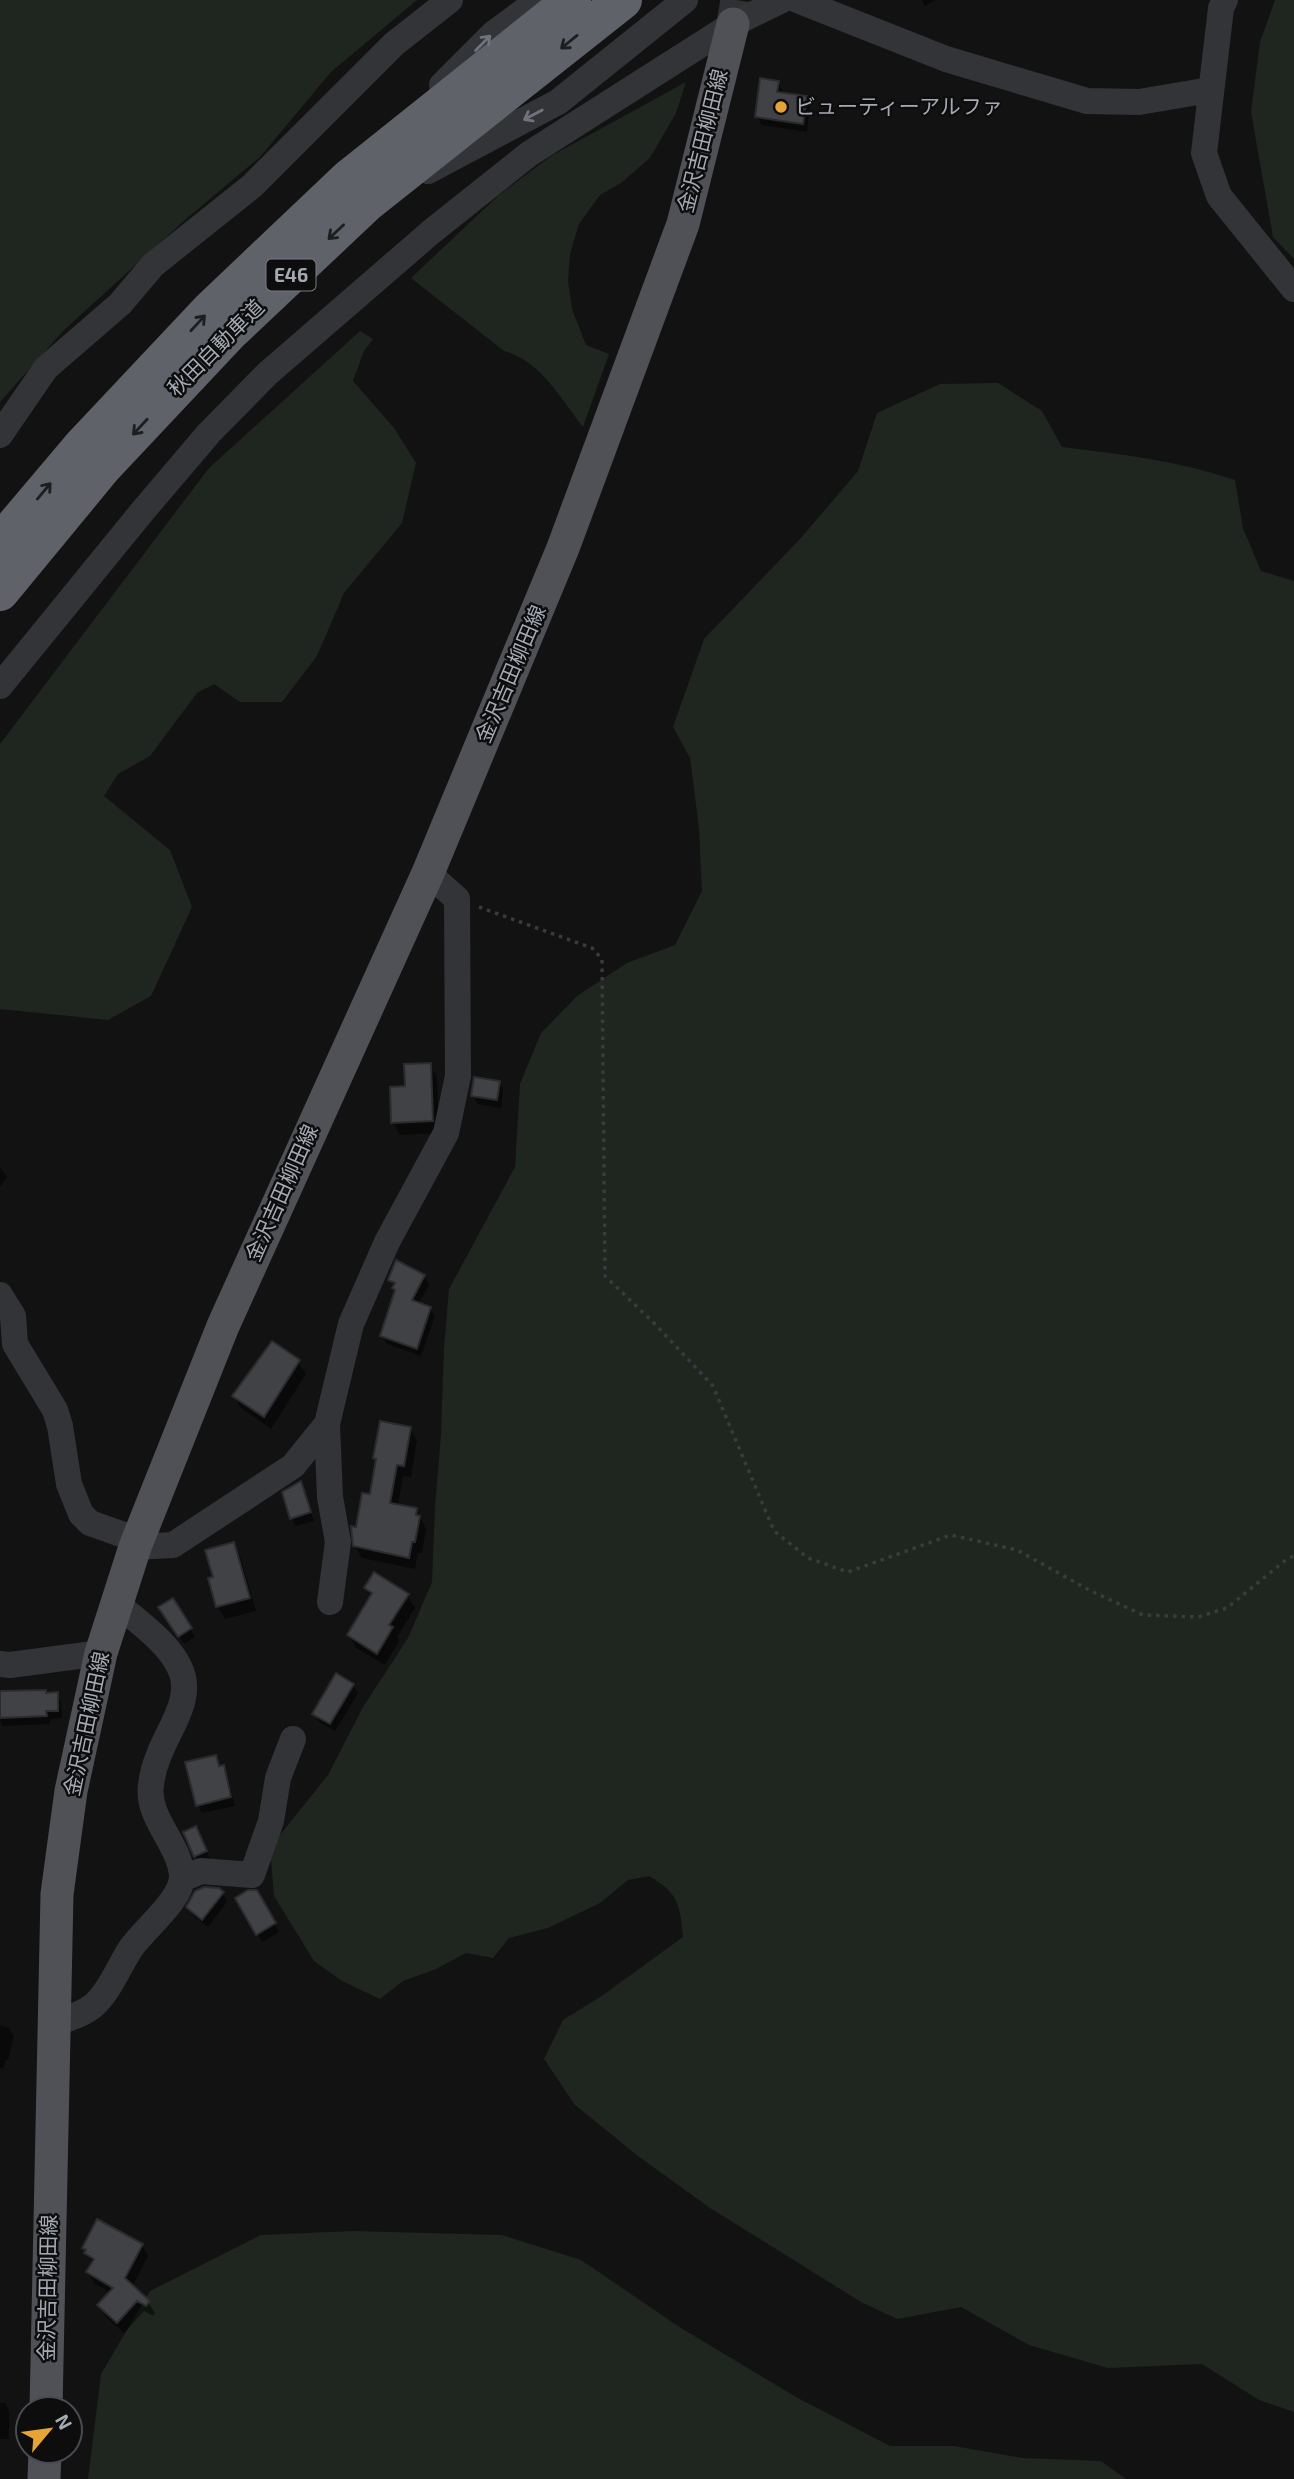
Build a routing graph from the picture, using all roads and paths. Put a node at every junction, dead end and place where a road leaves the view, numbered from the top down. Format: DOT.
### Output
graph roads {
  1 [pos="450,0"];
  2 [pos="538,0"];
  3 [pos="572,0"];
  4 [pos="623,0"];
  5 [pos="685,0"];
  6 [pos="782,0"];
  7 [pos="797,0"];
  8 [pos="1225,0"];
  9 [pos="733,24"];
  10 [pos="1210,90"];
  11 [pos="359,190"];
  12 [pos="1294,289"];
  13 [pos="0,435"];
  14 [pos="0,543"];
  15 [pos="0,592"];
  16 [pos="0,686"];
  17 [pos="428,873"];
  18 [pos="457,899"];
  19 [pos="0,1295"];
  20 [pos="327,1424"];
  21 [pos="137,1544"];
  22 [pos="1294,1556"];
  23 [pos="330,1602"];
  24 [pos="117,1604"];
  25 [pos="101,1653"];
  26 [pos="0,1664"];
  27 [pos="293,1739"];
  28 [pos="182,1879"];
  29 [pos="54,2023"];
  30 [pos="46,2395"];
  1 -- 13 [label="street"];
  11 -- 2 [label="street, one-way"];
  3 -- 11 [label="highway, 秋田自動車道 / E46"];
  4 -- 11 [label="highway, 秋田自動車道 / E46, one-way"];
  5 -- 11 [label="street, one-way"];
  6 -- 9 [label="street"];
  7 -- 10 [label="street"];
  8 -- 10 [label="street"];
  9 -- 16 [label="street"];
  9 -- 17 [label="main road, 金沢吉田柳田線"];
  10 -- 12 [label="street"];
  14 -- 11 [label="highway, 秋田自動車道 / E46, one-way"];
  11 -- 15 [label="highway, 秋田自動車道 / E46, one-way"];
  17 -- 18 [label="street"];
  17 -- 21 [label="main road, 金沢吉田柳田線"];
  18 -- 20 [label="street"];
  18 -- 22 [label="path"];
  19 -- 21 [label="street"];
  20 -- 21 [label="street"];
  20 -- 23 [label="street"];
  21 -- 24 [label="main road, 金沢吉田柳田線"];
  24 -- 25 [label="main road, 金沢吉田柳田線"];
  24 -- 28 [label="street"];
  25 -- 26 [label="street"];
  25 -- 29 [label="main road, 金沢吉田柳田線"];
  27 -- 28 [label="street"];
  28 -- 29 [label="street"];
  29 -- 30 [label="main road, 金沢吉田柳田線"];
}
